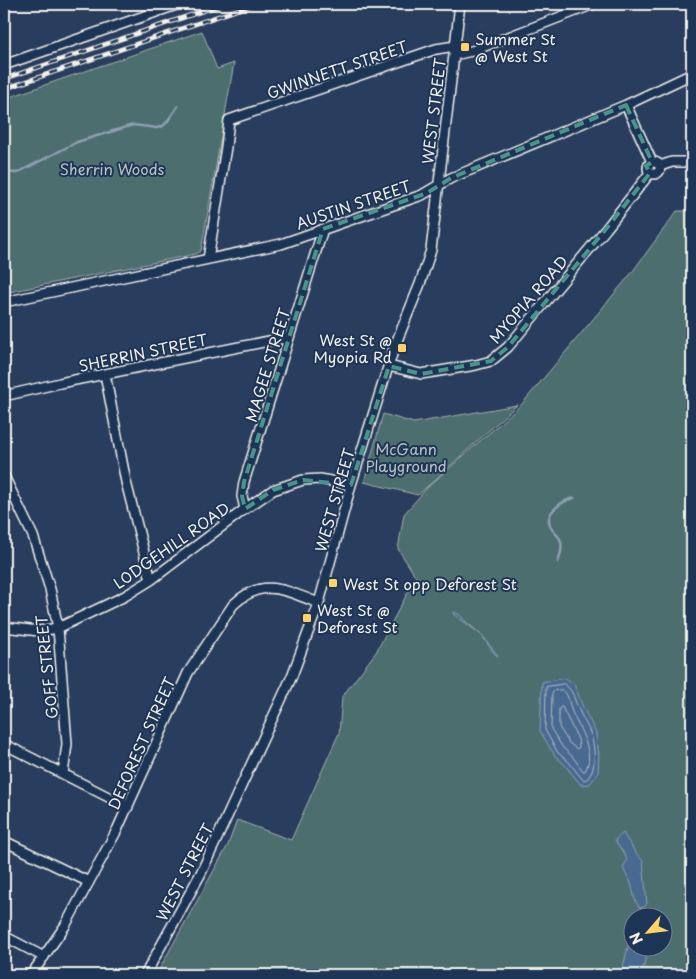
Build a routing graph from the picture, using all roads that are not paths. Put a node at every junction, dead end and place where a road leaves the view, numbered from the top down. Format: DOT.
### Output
graph roads {
  1 [pos="179,4"];
  2 [pos="460,4"];
  3 [pos="594,4"];
  4 [pos="454,51"];
  5 [pos="4,65"];
  6 [pos="692,74"];
  7 [pos="626,105"];
  8 [pos="692,162"];
  9 [pos="656,164"];
  10 [pos="438,185"];
  11 [pos="323,229"];
  12 [pos="208,259"];
  13 [pos="4,302"];
  14 [pos="289,337"];
  15 [pos="389,366"];
  16 [pos="105,374"];
  17 [pos="4,396"];
  18 [pos="4,476"];
  19 [pos="352,485"];
  20 [pos="245,509"];
  21 [pos="150,580"];
  22 [pos="319,603"];
  23 [pos="4,627"];
  24 [pos="58,628"];
  25 [pos="4,744"];
  26 [pos="63,774"];
  27 [pos="128,807"];
  28 [pos="4,840"];
  29 [pos="89,882"];
  30 [pos="4,936"];
  31 [pos="44,957"];
  32 [pos="31,975"];
  33 [pos="145,975"];
  1 -- 5 [label="street"];
  2 -- 4 [label="street, WEST STREET"];
  3 -- 4 [label="street, GWINNETT STREET"];
  4 -- 10 [label="street, WEST STREET"];
  4 -- 12 [label="street, GWINNETT STREET"];
  6 -- 7 [label="street, AUSTIN STREET"];
  7 -- 9 [label="street"];
  7 -- 10 [label="street, AUSTIN STREET"];
  8 -- 9 [label="street"];
  9 -- 15 [label="street, MYOPIA ROAD"];
  10 -- 11 [label="street, AUSTIN STREET"];
  10 -- 15 [label="street, WEST STREET"];
  11 -- 12 [label="street, AUSTIN STREET"];
  11 -- 14 [label="street, MAGEE STREET"];
  12 -- 13 [label="street, AUSTIN STREET"];
  14 -- 16 [label="street, SHERRIN STREET"];
  14 -- 20 [label="street, MAGEE STREET"];
  15 -- 19 [label="street, WEST STREET"];
  16 -- 17 [label="street, SHERRIN STREET"];
  16 -- 21 [label="street"];
  18 -- 24 [label="street, GOFF STREET"];
  19 -- 20 [label="street, LODGEHILL ROAD"];
  19 -- 22 [label="street, WEST STREET"];
  20 -- 21 [label="street, LODGEHILL ROAD"];
  21 -- 24 [label="street, LODGEHILL ROAD"];
  22 -- 27 [label="street, DEFOREST STREET"];
  22 -- 33 [label="street, WEST STREET"];
  23 -- 24 [label="street, LODGEHILL ROAD"];
  24 -- 26 [label="street, GOFF STREET"];
  25 -- 26 [label="street"];
  26 -- 27 [label="street"];
  27 -- 29 [label="street, DEFOREST STREET"];
  28 -- 29 [label="street"];
  29 -- 31 [label="street, DEFOREST STREET"];
  30 -- 31 [label="street"];
  31 -- 32 [label="street, DEFOREST STREET"];
}
